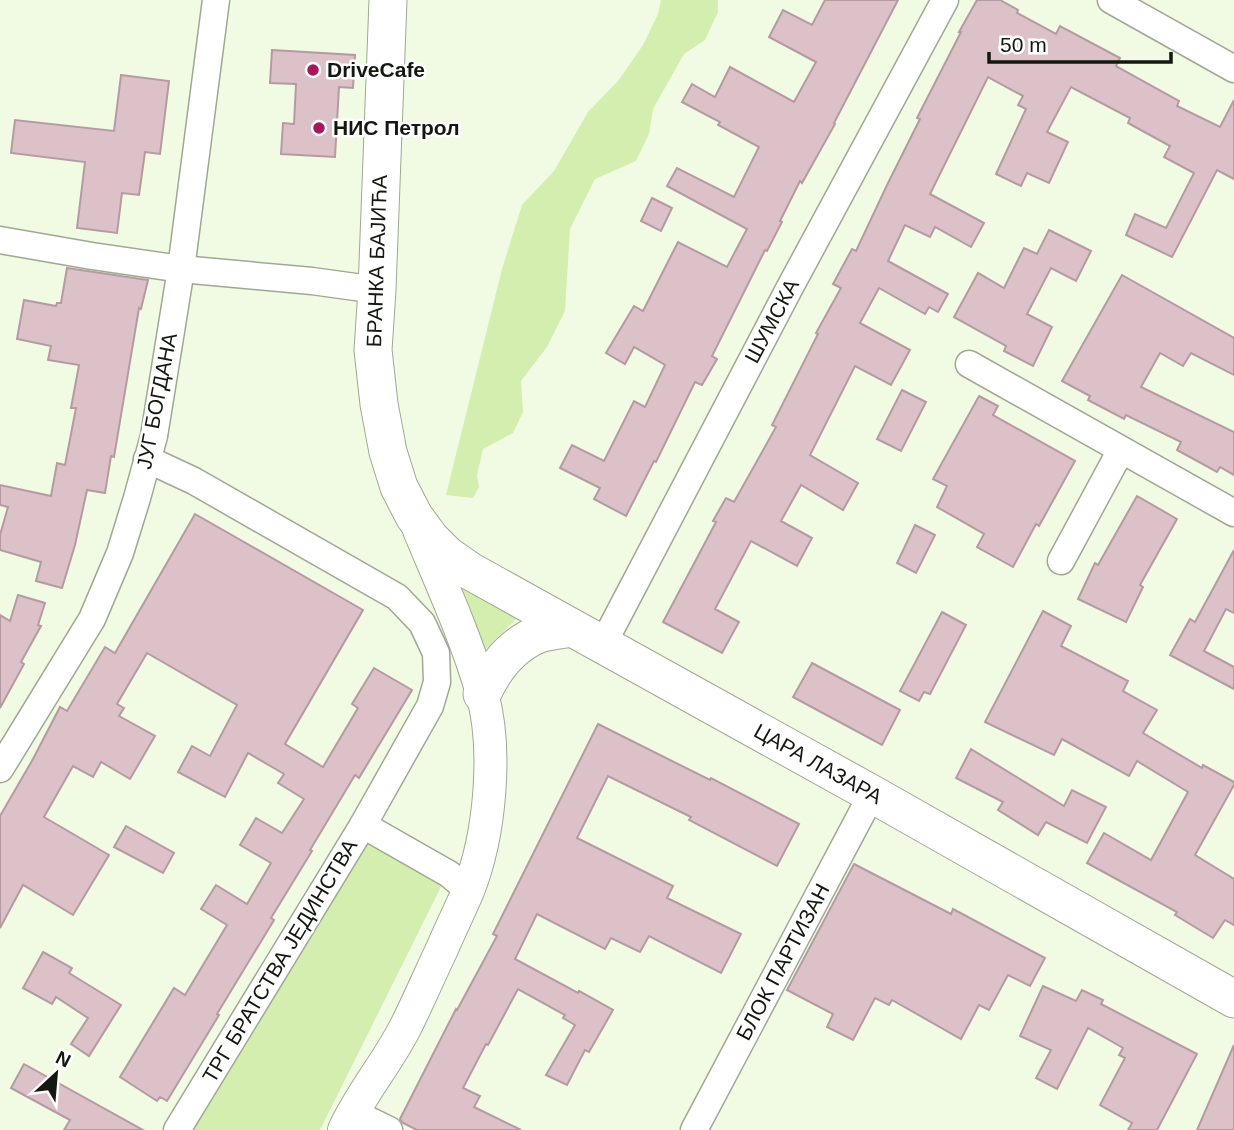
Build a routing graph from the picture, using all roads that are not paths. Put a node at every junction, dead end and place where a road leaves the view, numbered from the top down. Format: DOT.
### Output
graph roads {
  1 [pos="216,0"];
  2 [pos="388,0"];
  3 [pos="945,0"];
  4 [pos="1111,0"];
  5 [pos="1234,69"];
  6 [pos="0,240"];
  7 [pos="181,269"];
  8 [pos="377,289"];
  9 [pos="969,364"];
  10 [pos="1121,450"];
  11 [pos="148,459"];
  12 [pos="1234,513"];
  13 [pos="414,516"];
  14 [pos="1061,561"];
  15 [pos="587,636"];
  16 [pos="482,694"];
  17 [pos="0,769"];
  18 [pos="872,794"];
  19 [pos="363,825"];
  20 [pos="468,890"];
  21 [pos="1234,999"];
  22 [pos="348,1121"];
  23 [pos="177,1130"];
  24 [pos="389,1130"];
  25 [pos="694,1130"];
  1 -- 7 [label="street, ЈУГ БОГДАНА"];
  2 -- 8 [label="main road, БРАНКА БАЈИЋА"];
  3 -- 15 [label="street, ШУМСКА"];
  4 -- 5 [label="street"];
  6 -- 7 [label="street"];
  7 -- 8 [label="street"];
  7 -- 11 [label="street, ЈУГ БОГДАНА"];
  8 -- 13 [label="main road, БРАНКА БАЈИЋА"];
  9 -- 10 [label="street"];
  10 -- 12 [label="street"];
  10 -- 14 [label="street"];
  11 -- 17 [label="street, ЈУГ БОГДАНА"];
  11 -- 19 [label="street"];
  13 -- 15 [label="main road, ЦАРА ЛАЗАРА"];
  13 -- 16 [label="street"];
  15 -- 16 [label="main road"];
  15 -- 18 [label="main road, ЦАРА ЛАЗАРА"];
  16 -- 20 [label="street"];
  18 -- 21 [label="main road, ЦАРА ЛАЗАРА"];
  18 -- 25 [label="street, БЛОК ПАРТИЗАН"];
  19 -- 20 [label="street, ТРГ БРАТСТВА ЈЕДИНСТВА"];
  19 -- 23 [label="street, ТРГ БРАТСТВА ЈЕДИНСТВА"];
  20 -- 22 [label="street"];
  22 -- 24 [label="street"];
}
